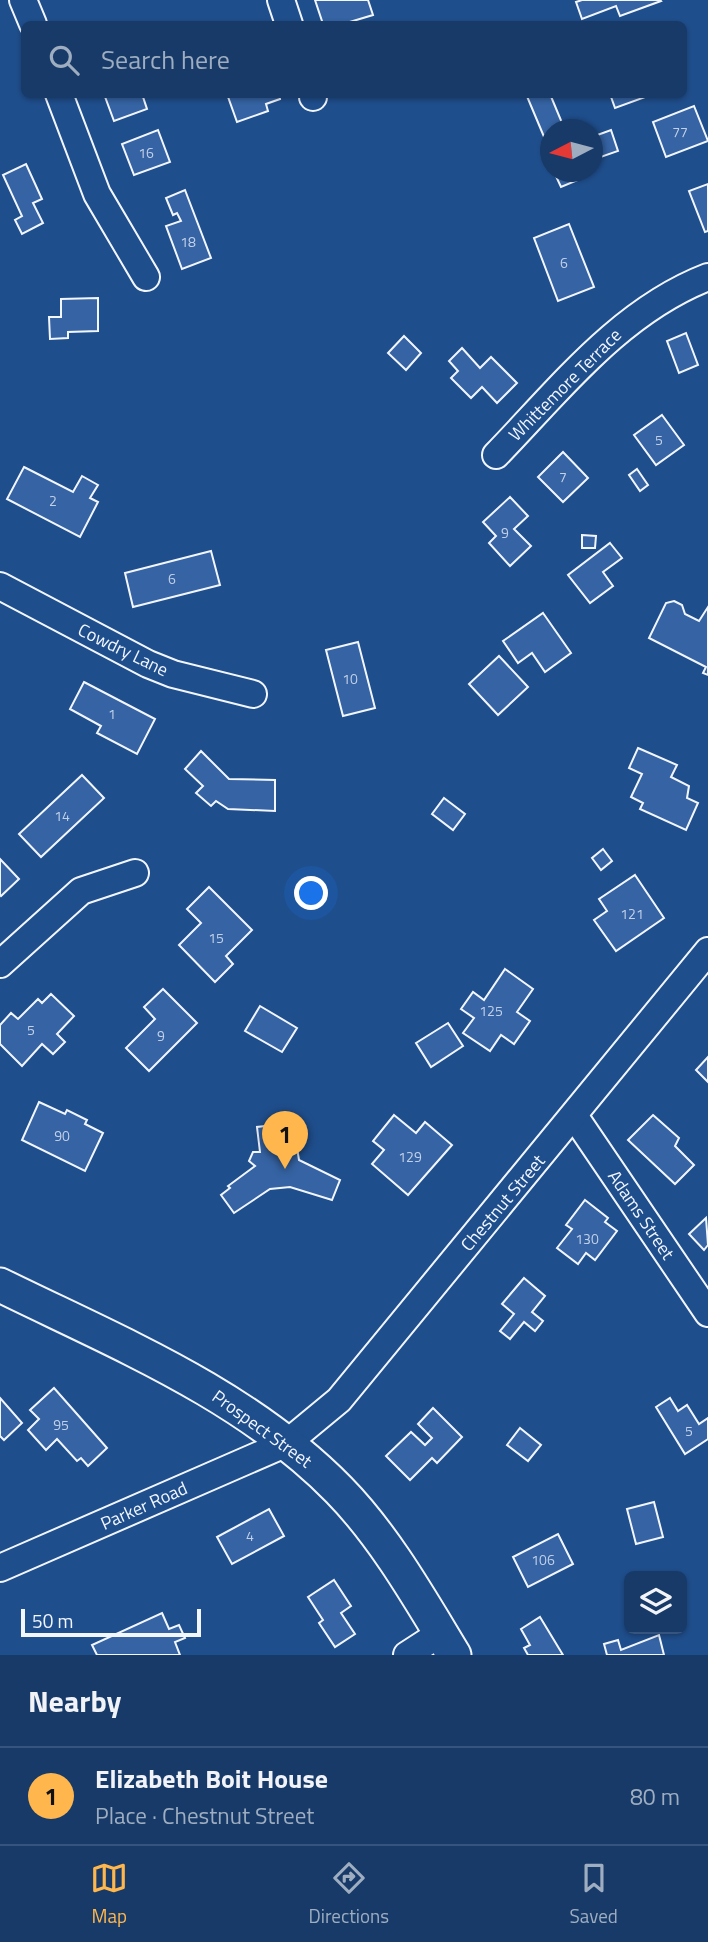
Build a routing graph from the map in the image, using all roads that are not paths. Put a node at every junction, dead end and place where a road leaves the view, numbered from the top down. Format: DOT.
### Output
graph roads {
  1 [pos="23,0"];
  2 [pos="281,0"];
  3 [pos="32,21"];
  4 [pos="288,21"];
  5 [pos="61,98"];
  6 [pos="146,277"];
  7 [pos="708,277"];
  8 [pos="496,455"];
  9 [pos="0,586"];
  10 [pos="253,694"];
  11 [pos="135,873"];
  12 [pos="708,951"];
  13 [pos="0,964"];
  14 [pos="575,1117"];
  15 [pos="0,1285"];
  16 [pos="708,1313"];
  17 [pos="287,1443"];
  18 [pos="0,1568"];
  19 [pos="447,1644"];
  20 [pos="407,1655"];
  1 -- 3 [label="street"];
  2 -- 4 [label="street"];
  5 -- 6 [label="street"];
  7 -- 8 [label="street, Whittemore Terrace"];
  9 -- 10 [label="street, Cowdry Lane"];
  11 -- 13 [label="street"];
  12 -- 14 [label="street, Chestnut Street"];
  14 -- 16 [label="street, Adams Street"];
  14 -- 17 [label="street, Chestnut Street"];
  15 -- 17 [label="main road, Prospect Street"];
  17 -- 18 [label="street, Parker Road"];
  17 -- 19 [label="main road, Prospect Street"];
  19 -- 20 [label="street"];
}
